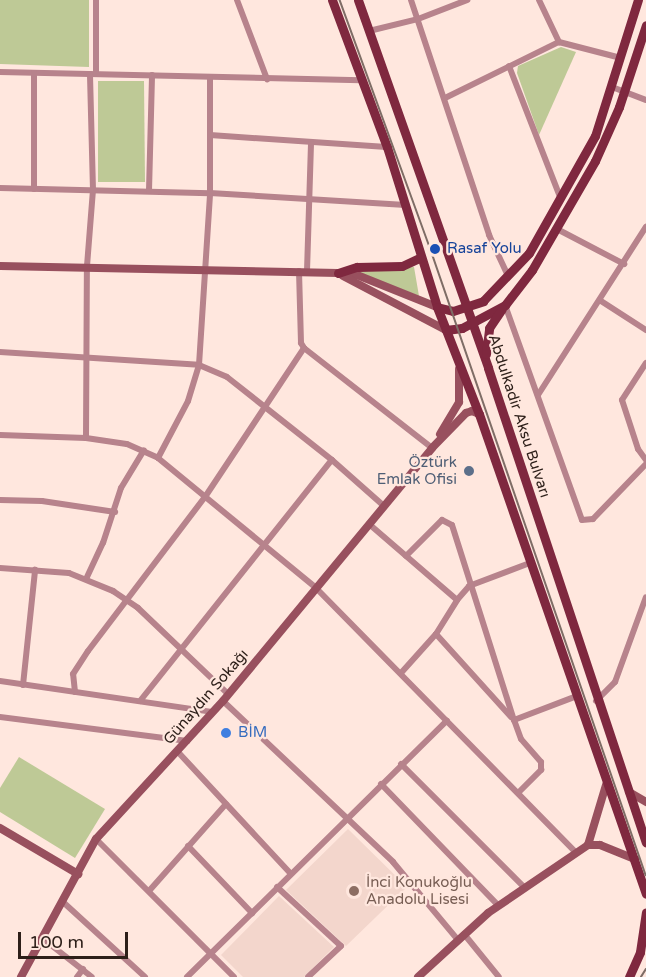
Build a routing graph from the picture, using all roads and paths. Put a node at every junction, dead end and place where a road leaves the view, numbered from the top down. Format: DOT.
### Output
graph roads {
  1 [pos="96,0"];
  2 [pos="237,0"];
  3 [pos="332,0"];
  4 [pos="358,0"];
  5 [pos="411,0"];
  6 [pos="466,0"];
  7 [pos="539,0"];
  8 [pos="638,0"];
  9 [pos="418,19"];
  10 [pos="646,25"];
  11 [pos="369,32"];
  12 [pos="559,42"];
  13 [pos="621,58"];
  14 [pos="510,66"];
  15 [pos="0,72"];
  16 [pos="34,74"];
  17 [pos="93,74"];
  18 [pos="152,75"];
  19 [pos="210,78"];
  20 [pos="267,79"];
  21 [pos="361,80"];
  22 [pos="612,87"];
  23 [pos="624,91"];
  24 [pos="445,98"];
  25 [pos="646,100"];
  26 [pos="210,135"];
  27 [pos="311,144"];
  28 [pos="387,147"];
  29 [pos="0,188"];
  30 [pos="34,189"];
  31 [pos="93,190"];
  32 [pos="149,191"];
  33 [pos="210,193"];
  34 [pos="560,197"];
  35 [pos="309,200"];
  36 [pos="406,204"];
  37 [pos="646,227"];
  38 [pos="557,229"];
  39 [pos="638,241"];
  40 [pos="646,245"];
  41 [pos="421,258"];
  42 [pos="624,264"];
  43 [pos="0,266"];
  44 [pos="87,266"];
  45 [pos="205,268"];
  46 [pos="303,271"];
  47 [pos="338,273"];
  48 [pos="508,277"];
  49 [pos="601,301"];
  50 [pos="505,305"];
  51 [pos="436,307"];
  52 [pos="467,307"];
  53 [pos="472,324"];
  54 [pos="446,330"];
  55 [pos="646,330"];
  56 [pos="304,348"];
  57 [pos="0,352"];
  58 [pos="87,355"];
  59 [pos="458,360"];
  60 [pos="646,363"];
  61 [pos="199,365"];
  62 [pos="488,368"];
  63 [pos="538,395"];
  64 [pos="266,408"];
  65 [pos="479,414"];
  66 [pos="0,435"];
  67 [pos="86,438"];
  68 [pos="432,448"];
  69 [pos="144,450"];
  70 [pos="158,458"];
  71 [pos="332,459"];
  72 [pos="646,462"];
  73 [pos="205,497"];
  74 [pos="0,500"];
  75 [pos="384,506"];
  76 [pos="115,512"];
  77 [pos="369,524"];
  78 [pos="263,543"];
  79 [pos="406,556"];
  80 [pos="531,563"];
  81 [pos="0,568"];
  82 [pos="35,570"];
  83 [pos="87,577"];
  84 [pos="469,586"];
  85 [pos="316,588"];
  86 [pos="646,597"];
  87 [pos="457,600"];
  88 [pos="129,601"];
  89 [pos="436,634"];
  90 [pos="179,647"];
  91 [pos="400,674"];
  92 [pos="0,681"];
  93 [pos="23,685"];
  94 [pos="75,692"];
  95 [pos="577,696"];
  96 [pos="226,697"];
  97 [pos="140,701"];
  98 [pos="596,701"];
  99 [pos="212,712"];
  100 [pos="0,717"];
  101 [pos="514,720"];
  102 [pos="447,721"];
  103 [pos="187,741"];
  104 [pos="178,752"];
  105 [pos="401,764"];
  106 [pos="381,784"];
  107 [pos="606,785"];
  108 [pos="627,791"];
  109 [pos="518,793"];
  110 [pos="646,802"];
  111 [pos="226,804"];
  112 [pos="345,820"];
  113 [pos="0,828"];
  114 [pos="96,839"];
  115 [pos="646,842"];
  116 [pos="588,845"];
  117 [pos="188,846"];
  118 [pos="576,853"];
  119 [pos="634,859"];
  120 [pos="290,873"];
  121 [pos="78,874"];
  122 [pos="523,886"];
  123 [pos="277,887"];
  124 [pos="149,891"];
  125 [pos="646,894"];
  126 [pos="63,902"];
  127 [pos="498,905"];
  128 [pos="646,912"];
  129 [pos="252,913"];
  130 [pos="461,937"];
  131 [pos="42,938"];
  132 [pos="211,955"];
  133 [pos="83,969"];
  134 [pos="137,974"];
  135 [pos="21,977"];
  136 [pos="77,977"];
  137 [pos="92,977"];
  138 [pos="145,977"];
  139 [pos="187,977"];
  140 [pos="234,977"];
  141 [pos="308,977"];
  142 [pos="418,977"];
  143 [pos="499,977"];
  144 [pos="629,977"];
  1 -- 17 [label="street"];
  2 -- 20 [label="street"];
  3 -- 21 [label="main road"];
  4 -- 11 [label="main road, Abdulkadir Aksu Bulvarı"];
  5 -- 9 [label="street"];
  6 -- 9 [label="street"];
  7 -- 12 [label="street"];
  8 -- 13 [label="main road"];
  9 -- 11 [label="street"];
  9 -- 24 [label="street"];
  10 -- 23 [label="main road"];
  11 -- 52 [label="main road, Abdulkadir Aksu Bulvarı"];
  12 -- 13 [label="street"];
  12 -- 14 [label="street"];
  13 -- 22 [label="main road"];
  14 -- 24 [label="street"];
  14 -- 34 [label="street"];
  15 -- 16 [label="street"];
  16 -- 17 [label="street"];
  16 -- 30 [label="street"];
  17 -- 18 [label="street"];
  17 -- 31 [label="street"];
  18 -- 19 [label="street"];
  18 -- 32 [label="street"];
  19 -- 20 [label="street"];
  19 -- 26 [label="street"];
  20 -- 21 [label="street"];
  21 -- 28 [label="main road"];
  22 -- 23 [label="street"];
  22 -- 34 [label="main road"];
  23 -- 25 [label="street"];
  23 -- 38 [label="main road"];
  24 -- 48 [label="street"];
  26 -- 27 [label="street"];
  26 -- 33 [label="street"];
  27 -- 28 [label="street"];
  27 -- 35 [label="street"];
  28 -- 36 [label="main road"];
  29 -- 30 [label="street"];
  30 -- 31 [label="street"];
  31 -- 32 [label="street"];
  31 -- 44 [label="street"];
  32 -- 33 [label="street"];
  33 -- 35 [label="street"];
  33 -- 45 [label="street"];
  34 -- 48 [label="main road"];
  35 -- 36 [label="street"];
  35 -- 46 [label="street"];
  36 -- 41 [label="main road"];
  37 -- 39 [label="street"];
  38 -- 42 [label="street"];
  38 -- 50 [label="main road"];
  39 -- 40 [label="street"];
  39 -- 42 [label="street"];
  41 -- 47 [label="main road"];
  41 -- 51 [label="main road"];
  42 -- 49 [label="street"];
  43 -- 44 [label="street"];
  44 -- 45 [label="street"];
  44 -- 58 [label="street"];
  45 -- 46 [label="street"];
  45 -- 61 [label="street"];
  46 -- 47 [label="street"];
  46 -- 56 [label="street"];
  47 -- 51 [label="street"];
  47 -- 54 [label="street"];
  48 -- 52 [label="main road"];
  49 -- 55 [label="street"];
  49 -- 63 [label="street"];
  50 -- 53 [label="main road"];
  50 -- 62 [label="main road"];
  50 -- 63 [label="street"];
  51 -- 52 [label="main road"];
  51 -- 54 [label="main road"];
  52 -- 53 [label="main road, Abdulkadir Aksu Bulvarı"];
  53 -- 54 [label="main road"];
  53 -- 62 [label="main road, Abdulkadir Aksu Bulvarı"];
  54 -- 59 [label="main road"];
  56 -- 64 [label="street"];
  56 -- 68 [label="street"];
  57 -- 58 [label="street"];
  58 -- 61 [label="street"];
  58 -- 67 [label="street"];
  59 -- 65 [label="main road"];
  59 -- 68 [label="street"];
  60 -- 72 [label="street"];
  61 -- 64 [label="street"];
  61 -- 70 [label="street"];
  62 -- 98 [label="main road, Abdulkadir Aksu Bulvarı"];
  63 -- 72 [label="street"];
  64 -- 71 [label="street"];
  64 -- 73 [label="street"];
  65 -- 68 [label="street"];
  65 -- 80 [label="main road"];
  66 -- 67 [label="street"];
  67 -- 69 [label="street"];
  68 -- 75 [label="street, Günaydın Sokağı"];
  69 -- 70 [label="street"];
  69 -- 76 [label="street"];
  70 -- 73 [label="street"];
  71 -- 75 [label="street"];
  71 -- 78 [label="street"];
  73 -- 78 [label="street"];
  73 -- 88 [label="street"];
  74 -- 76 [label="street"];
  75 -- 77 [label="street, Günaydın Sokağı"];
  76 -- 83 [label="street"];
  77 -- 79 [label="street"];
  77 -- 85 [label="street, Günaydın Sokağı"];
  78 -- 85 [label="street"];
  78 -- 90 [label="street"];
  79 -- 84 [label="street"];
  79 -- 87 [label="street"];
  80 -- 84 [label="street"];
  80 -- 95 [label="main road"];
  81 -- 82 [label="street"];
  82 -- 83 [label="street"];
  82 -- 93 [label="street"];
  83 -- 88 [label="street"];
  84 -- 87 [label="street"];
  84 -- 101 [label="street"];
  85 -- 91 [label="street"];
  85 -- 96 [label="street, Günaydın Sokağı"];
  86 -- 98 [label="street"];
  87 -- 89 [label="street"];
  88 -- 90 [label="street"];
  88 -- 94 [label="street"];
  89 -- 91 [label="street"];
  89 -- 101 [label="street"];
  90 -- 96 [label="street"];
  90 -- 97 [label="street"];
  91 -- 102 [label="street"];
  92 -- 93 [label="street"];
  93 -- 94 [label="street"];
  94 -- 97 [label="street"];
  95 -- 101 [label="street"];
  95 -- 107 [label="main road"];
  96 -- 99 [label="street, Günaydın Sokağı"];
  96 -- 112 [label="street"];
  97 -- 99 [label="street"];
  98 -- 108 [label="main road, Abdulkadir Aksu Bulvarı"];
  99 -- 103 [label="street, Günaydın Sokağı"];
  100 -- 103 [label="street"];
  101 -- 109 [label="street"];
  102 -- 105 [label="street"];
  102 -- 109 [label="street"];
  103 -- 104 [label="street, Günaydın Sokağı"];
  104 -- 111 [label="street"];
  104 -- 114 [label="street, Günaydın Sokağı"];
  105 -- 106 [label="street"];
  105 -- 122 [label="street"];
  106 -- 112 [label="street"];
  106 -- 127 [label="street"];
  107 -- 116 [label="street"];
  107 -- 119 [label="main road"];
  108 -- 110 [label="street"];
  108 -- 115 [label="main road, Abdulkadir Aksu Bulvarı"];
  109 -- 118 [label="street"];
  111 -- 117 [label="street"];
  111 -- 120 [label="street"];
  112 -- 120 [label="street"];
  112 -- 130 [label="street"];
  113 -- 121 [label="street"];
  114 -- 121 [label="street, Günaydın Sokağı"];
  114 -- 124 [label="street"];
  116 -- 118 [label="street"];
  116 -- 119 [label="street"];
  117 -- 124 [label="street"];
  117 -- 129 [label="street"];
  118 -- 122 [label="street"];
  119 -- 125 [label="main road"];
  120 -- 123 [label="street"];
  121 -- 126 [label="street, Günaydın Sokağı"];
  122 -- 127 [label="street"];
  123 -- 129 [label="street"];
  123 -- 141 [label="street"];
  124 -- 132 [label="street"];
  126 -- 131 [label="street, Günaydın Sokağı"];
  126 -- 134 [label="street"];
  127 -- 130 [label="street"];
  128 -- 144 [label="main road"];
  129 -- 132 [label="street"];
  130 -- 142 [label="street"];
  130 -- 143 [label="street"];
  131 -- 133 [label="street"];
  131 -- 135 [label="street, Günaydın Sokağı"];
  132 -- 139 [label="street"];
  132 -- 140 [label="street"];
  133 -- 136 [label="street"];
  133 -- 137 [label="street"];
  134 -- 138 [label="street"];
}
